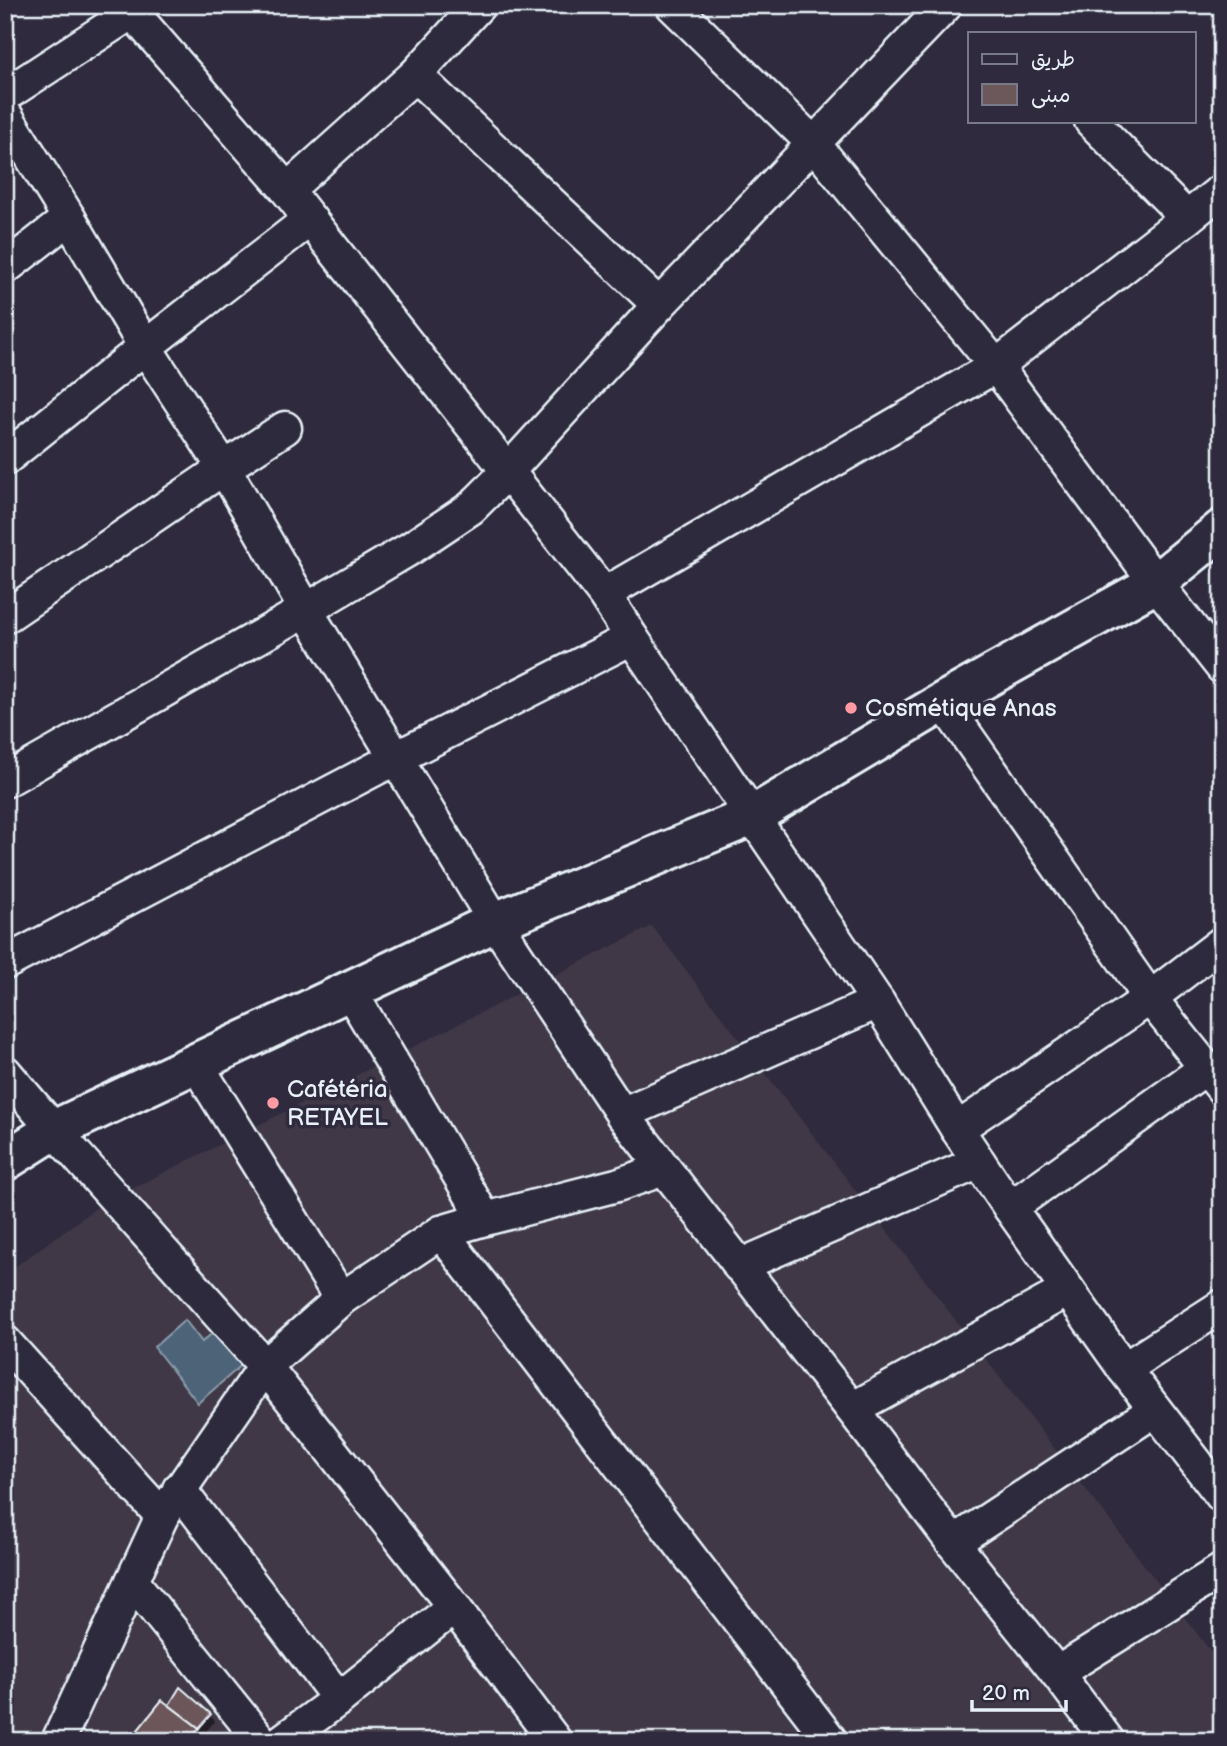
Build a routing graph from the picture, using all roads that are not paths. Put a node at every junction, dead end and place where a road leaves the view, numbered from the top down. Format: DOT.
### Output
graph roads {
  1 [pos="479,5"];
  2 [pos="672,5"];
  3 [pos="946,5"];
  4 [pos="132,7"];
  5 [pos="415,75"];
  6 [pos="5,95"];
  7 [pos="5,114"];
  8 [pos="1092,122"];
  9 [pos="813,142"];
  10 [pos="287,190"];
  11 [pos="1222,190"];
  12 [pos="69,218"];
  13 [pos="1187,218"];
  14 [pos="310,219"];
  15 [pos="5,268"];
  16 [pos="659,305"];
  17 [pos="145,348"];
  18 [pos="996,366"];
  19 [pos="285,428"];
  20 [pos="5,459"];
  21 [pos="224,468"];
  22 [pos="508,471"];
  23 [pos="1222,530"];
  24 [pos="1156,583"];
  25 [pos="604,594"];
  26 [pos="306,610"];
  27 [pos="5,617"];
  28 [pos="632,638"];
  29 [pos="1222,667"];
  30 [pos="943,702"];
  31 [pos="396,758"];
  32 [pos="5,781"];
  33 [pos="752,816"];
  34 [pos="495,922"];
  35 [pos="1222,943"];
  36 [pos="5,963"];
  37 [pos="350,991"];
  38 [pos="1150,998"];
  39 [pos="878,1002"];
  40 [pos="195,1062"];
  41 [pos="5,1072"];
  42 [pos="1214,1078"];
  43 [pos="622,1114"];
  44 [pos="957,1129"];
  45 [pos="54,1130"];
  46 [pos="5,1161"];
  47 [pos="979,1162"];
  48 [pos="664,1169"];
  49 [pos="1010,1208"];
  50 [pos="485,1219"];
  51 [pos="440,1232"];
  52 [pos="739,1266"];
  53 [pos="1068,1290"];
  54 [pos="341,1299"];
  55 [pos="1222,1306"];
  56 [pos="5,1342"];
  57 [pos="265,1366"];
  58 [pos="1124,1369"];
  59 [pos="852,1409"];
  60 [pos="1155,1410"];
  61 [pos="179,1489"];
  62 [pos="1222,1496"];
  63 [pos="162,1516"];
  64 [pos="953,1543"];
  65 [pos="1222,1570"];
  66 [pos="132,1581"];
  67 [pos="454,1607"];
  68 [pos="1057,1673"];
  69 [pos="339,1699"];
  70 [pos="58,1741"];
  71 [pos="261,1741"];
  72 [pos="282,1741"];
  73 [pos="555,1741"];
  74 [pos="831,1741"];
  75 [pos="1108,1741"];
  1 -- 5 [label="street"];
  2 -- 9 [label="street"];
  3 -- 9 [label="street"];
  4 -- 6 [label="street"];
  4 -- 10 [label="street"];
  5 -- 10 [label="street"];
  5 -- 16 [label="street"];
  7 -- 12 [label="street"];
  8 -- 13 [label="street"];
  9 -- 16 [label="street"];
  9 -- 18 [label="street"];
  10 -- 14 [label="street"];
  11 -- 13 [label="street"];
  12 -- 15 [label="street"];
  12 -- 17 [label="street"];
  13 -- 18 [label="street"];
  14 -- 17 [label="street"];
  14 -- 22 [label="street"];
  16 -- 22 [label="street"];
  17 -- 20 [label="street"];
  17 -- 21 [label="street"];
  18 -- 24 [label="street"];
  18 -- 25 [label="street"];
  19 -- 21 [label="street"];
  21 -- 26 [label="street"];
  21 -- 27 [label="street"];
  22 -- 25 [label="street"];
  22 -- 26 [label="street"];
  23 -- 24 [label="street"];
  24 -- 29 [label="street"];
  24 -- 30 [label="street"];
  25 -- 28 [label="street"];
  26 -- 31 [label="street"];
  26 -- 32 [label="street"];
  28 -- 31 [label="street"];
  28 -- 33 [label="street"];
  30 -- 33 [label="street"];
  30 -- 38 [label="street"];
  31 -- 34 [label="street"];
  31 -- 36 [label="street"];
  33 -- 34 [label="street"];
  33 -- 39 [label="street"];
  34 -- 37 [label="street"];
  34 -- 43 [label="street"];
  35 -- 38 [label="street"];
  37 -- 40 [label="street"];
  37 -- 50 [label="street"];
  38 -- 42 [label="street"];
  38 -- 44 [label="street"];
  39 -- 43 [label="street"];
  39 -- 44 [label="street"];
  40 -- 45 [label="street"];
  40 -- 54 [label="street"];
  41 -- 45 [label="street"];
  42 -- 49 [label="street"];
  43 -- 48 [label="street"];
  44 -- 47 [label="street"];
  45 -- 46 [label="street"];
  45 -- 57 [label="street"];
  47 -- 49 [label="street"];
  47 -- 52 [label="street"];
  48 -- 50 [label="street"];
  48 -- 52 [label="street"];
  49 -- 53 [label="street"];
  50 -- 51 [label="street"];
  51 -- 54 [label="street"];
  51 -- 74 [label="street"];
  52 -- 59 [label="street"];
  53 -- 58 [label="street"];
  53 -- 59 [label="street"];
  54 -- 57 [label="street"];
  55 -- 58 [label="street"];
  56 -- 63 [label="street"];
  57 -- 61 [label="street"];
  57 -- 67 [label="street"];
  58 -- 60 [label="street"];
  59 -- 64 [label="street"];
  60 -- 62 [label="street"];
  60 -- 64 [label="street"];
  61 -- 63 [label="street"];
  61 -- 69 [label="street"];
  63 -- 66 [label="street"];
  64 -- 68 [label="street"];
  65 -- 68 [label="street"];
  66 -- 70 [label="street"];
  66 -- 71 [label="street"];
  67 -- 69 [label="street"];
  67 -- 73 [label="street"];
  68 -- 75 [label="street"];
  69 -- 72 [label="street"];
}
